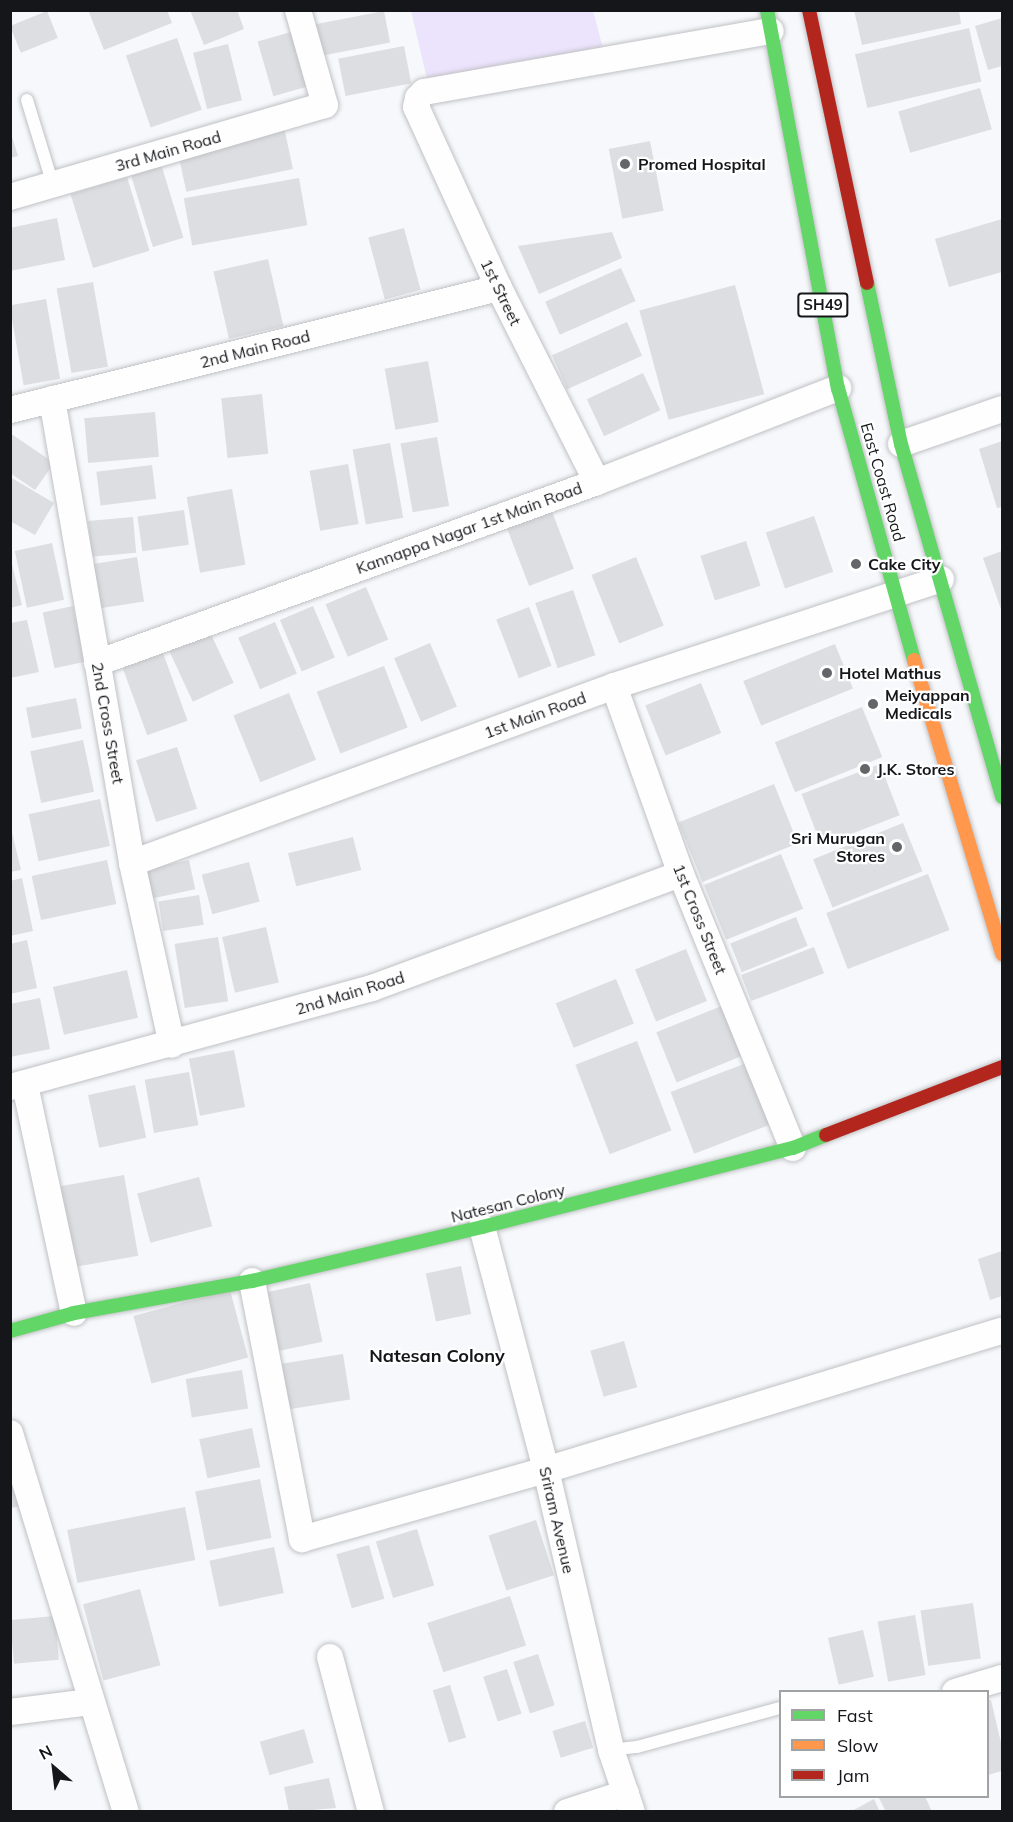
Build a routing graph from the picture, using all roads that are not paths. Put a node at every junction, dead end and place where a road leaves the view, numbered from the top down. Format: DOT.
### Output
graph roads {
  1 [pos="297,10"];
  2 [pos="809,10"];
  3 [pos="769,21"];
  4 [pos="27,100"];
  5 [pos="53,185"];
  6 [pos="10,197"];
  7 [pos="499,288"];
  8 [pos="838,388"];
  9 [pos="52,399"];
  10 [pos="1002,409"];
  11 [pos="10,410"];
  12 [pos="901,444"];
  13 [pos="597,482"];
  14 [pos="941,579"];
  15 [pos="898,595"];
  16 [pos="97,663"];
  17 [pos="614,686"];
  18 [pos="997,757"];
  19 [pos="1002,797"];
  20 [pos="132,863"];
  21 [pos="681,874"];
  22 [pos="1002,954"];
  23 [pos="172,1045"];
  24 [pos="1002,1067"];
  25 [pos="18,1086"];
  26 [pos="793,1148"];
  27 [pos="482,1227"];
  28 [pos="252,1281"];
  29 [pos="74,1313"];
  30 [pos="10,1331"];
  31 [pos="1002,1331"];
  32 [pos="10,1433"];
  33 [pos="546,1470"];
  34 [pos="330,1657"];
  35 [pos="1002,1678"];
  36 [pos="962,1690"];
  37 [pos="90,1702"];
  38 [pos="779,1708"];
  39 [pos="10,1712"];
  40 [pos="611,1750"];
  41 [pos="629,1802"];
  42 [pos="126,1812"];
  43 [pos="371,1812"];
  44 [pos="567,1812"];
  1 -- 5 [label="street, 3rd Main Road"];
  2 -- 12 [label="main road, East Coast Road / SH49"];
  3 -- 7 [label="street, 1st Street"];
  3 -- 8 [label="main road, East Coast Road / SH49"];
  4 -- 5 [label="lane"];
  5 -- 6 [label="street, 3rd Main Road"];
  7 -- 9 [label="street, 2nd Main Road"];
  7 -- 13 [label="street, 1st Street"];
  8 -- 13 [label="street, Kannappa Nagar 1st Main Road"];
  8 -- 15 [label="main road, East Coast Road / SH49"];
  9 -- 11 [label="street, 2nd Main Road"];
  9 -- 16 [label="street, 2nd Cross Street"];
  10 -- 12 [label="street"];
  12 -- 14 [label="main road, East Coast Road / SH49"];
  13 -- 16 [label="street, Kannappa Nagar 1st Main Road"];
  14 -- 15 [label="street, 1st Main Road"];
  14 -- 18 [label="main road, East Coast Road / SH49"];
  15 -- 17 [label="street, 1st Main Road"];
  15 -- 22 [label="main road, East Coast Road / SH49"];
  16 -- 20 [label="street, 2nd Cross Street"];
  17 -- 20 [label="street, 1st Main Road"];
  17 -- 21 [label="street, 1st Cross Street"];
  18 -- 19 [label="main road, East Coast Road / SH49"];
  20 -- 23 [label="street, 2nd Cross Street"];
  21 -- 23 [label="street, 2nd Main Road"];
  21 -- 26 [label="street, 1st Cross Street"];
  23 -- 25 [label="street, 2nd Main Road"];
  24 -- 26 [label="main road, Natesan Colony"];
  25 -- 29 [label="street"];
  26 -- 27 [label="main road, Natesan Colony"];
  27 -- 28 [label="main road, Natesan Colony"];
  27 -- 33 [label="street, Sriram Avenue"];
  28 -- 29 [label="main road, Natesan Colony"];
  28 -- 33 [label="street"];
  29 -- 30 [label="main road, Natesan Colony"];
  31 -- 33 [label="street"];
  32 -- 37 [label="street"];
  33 -- 40 [label="street, Sriram Avenue"];
  34 -- 43 [label="street"];
  35 -- 36 [label="street"];
  37 -- 39 [label="street"];
  37 -- 42 [label="street"];
  38 -- 40 [label="lane"];
  40 -- 41 [label="street, Sriram Avenue"];
  41 -- 44 [label="street"];
}
